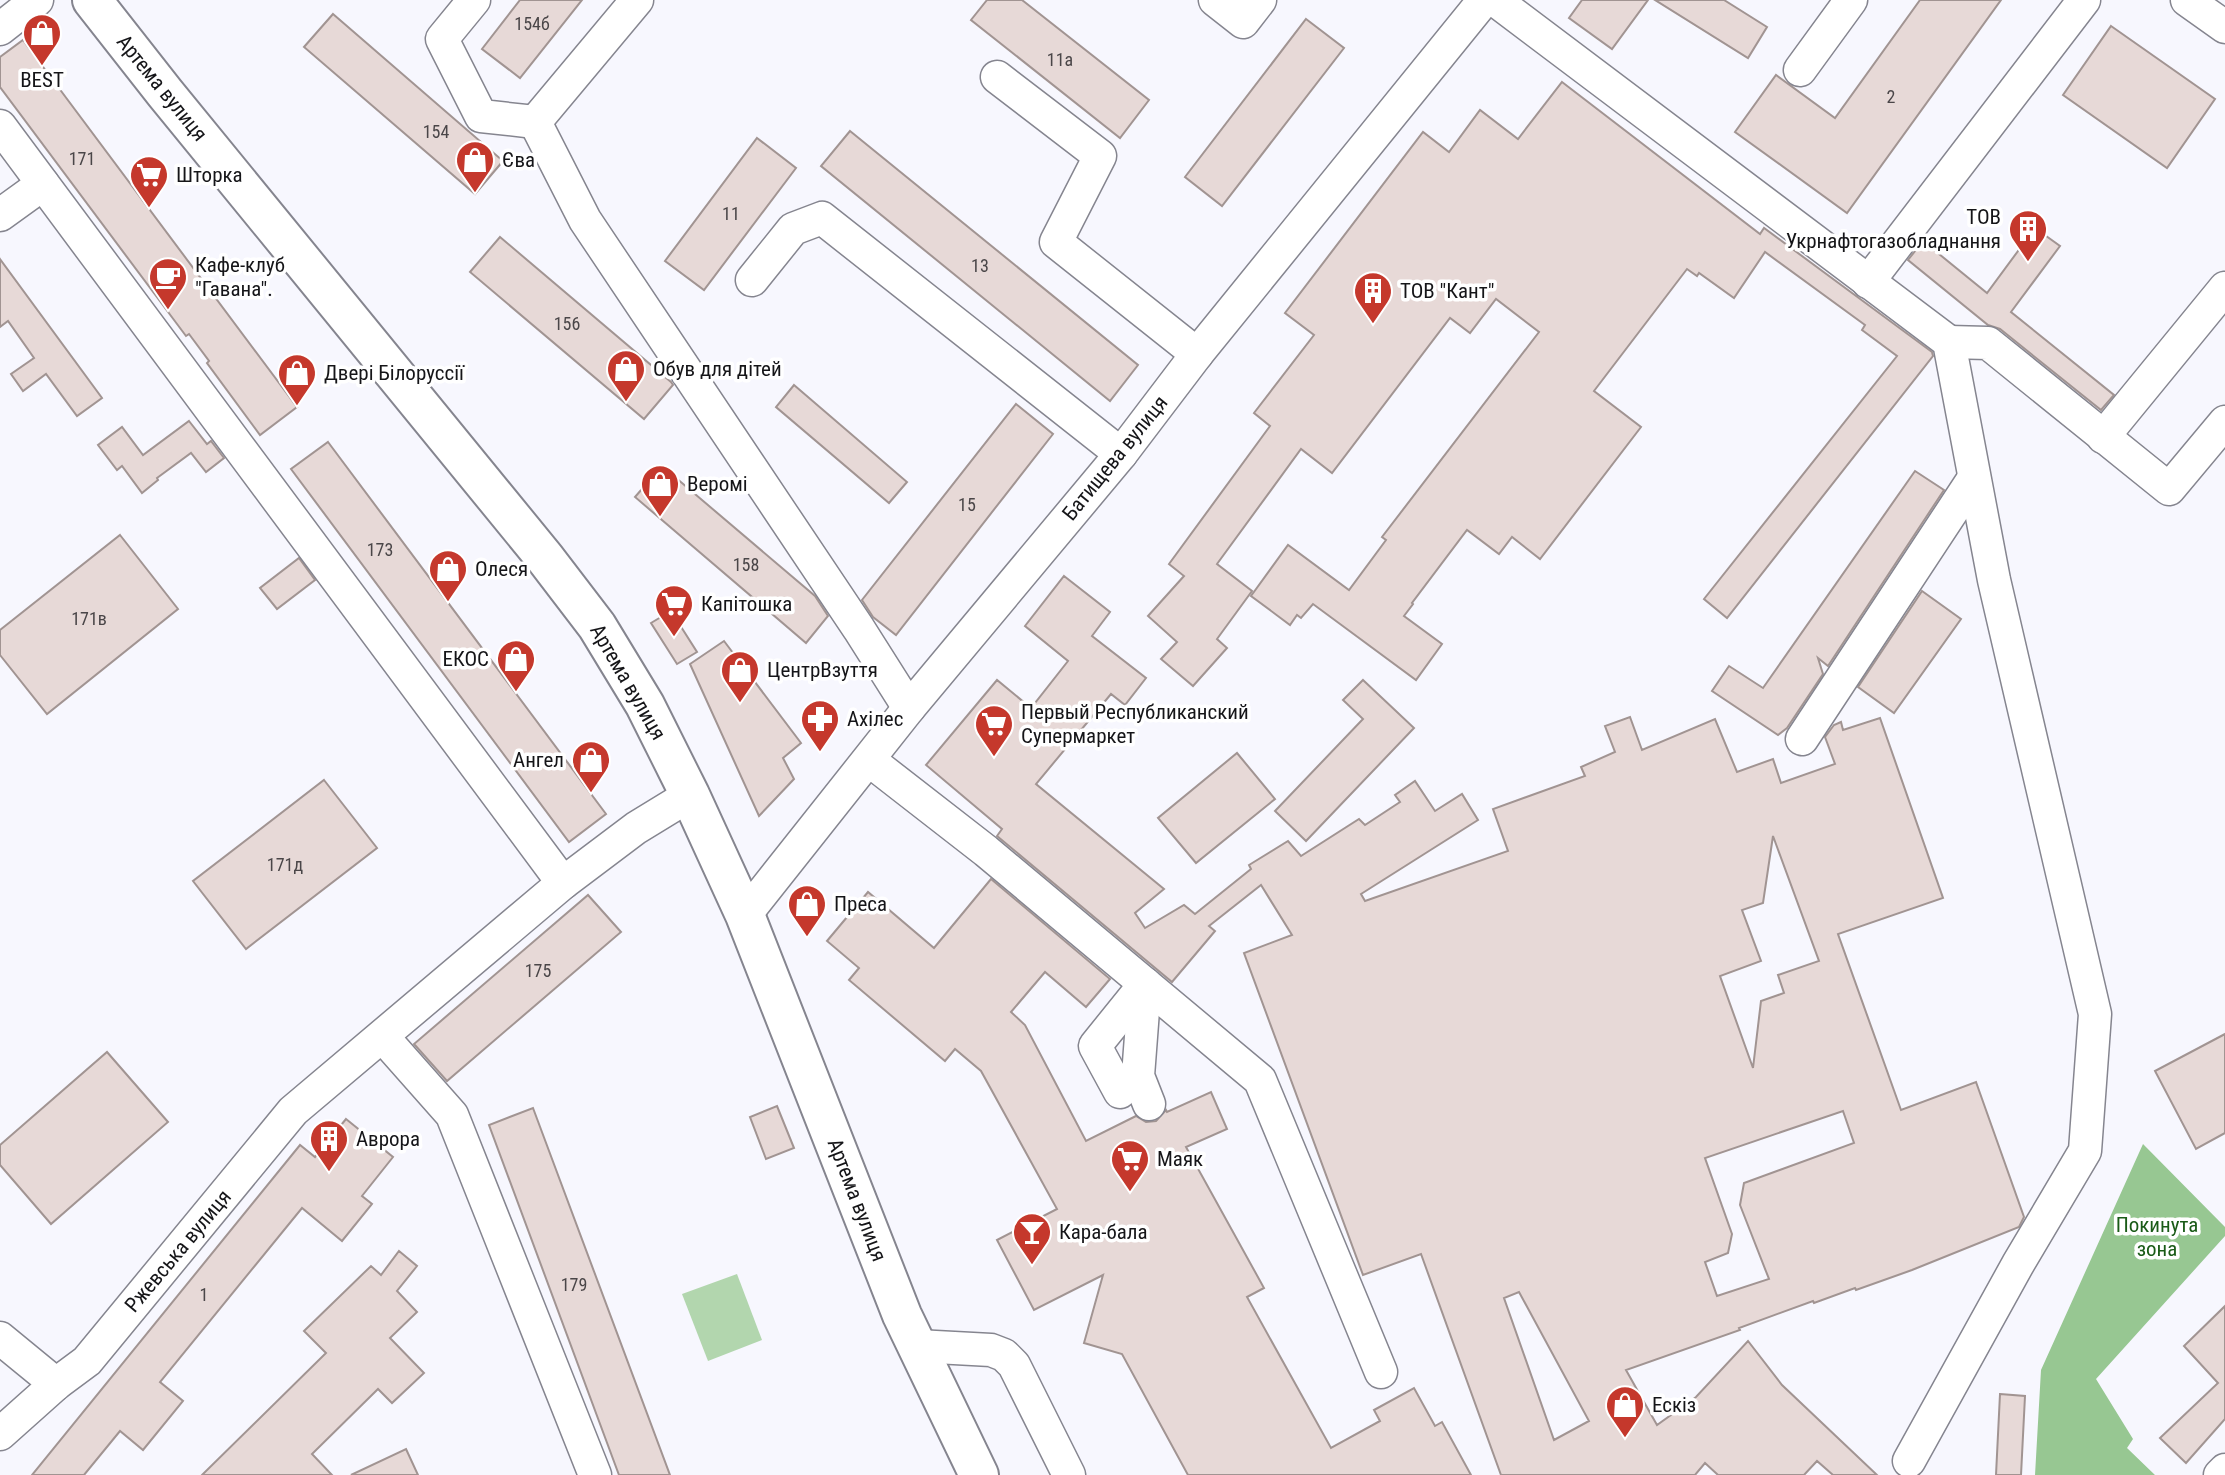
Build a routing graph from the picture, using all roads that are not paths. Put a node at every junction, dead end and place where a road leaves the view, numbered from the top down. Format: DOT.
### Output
graph roads {
  1 [pos="37,0"];
  2 [pos="92,0"];
  3 [pos="474,0"];
  4 [pos="637,0"];
  5 [pos="1215,0"];
  6 [pos="1260,0"];
  7 [pos="1484,0"];
  8 [pos="1494,0"];
  9 [pos="1851,0"];
  10 [pos="2084,0"];
  11 [pos="2187,0"];
  12 [pos="2225,27"];
  13 [pos="0,29"];
  14 [pos="1800,70"];
  15 [pos="997,77"];
  16 [pos="535,122"];
  17 [pos="0,126"];
  18 [pos="43,184"];
  19 [pos="0,215"];
  20 [pos="752,280"];
  21 [pos="1868,282"];
  22 [pos="2225,288"];
  23 [pos="1949,342"];
  24 [pos="1197,354"];
  25 [pos="2225,422"];
  26 [pos="2103,437"];
  27 [pos="1121,454"];
  28 [pos="1974,478"];
  29 [pos="909,708"];
  30 [pos="1802,739"];
  31 [pos="869,760"];
  32 [pos="690,795"];
  33 [pos="563,883"];
  34 [pos="745,915"];
  35 [pos="1145,984"];
  36 [pos="383,1037"];
  37 [pos="0,1338"];
  38 [pos="917,1346"];
  39 [pos="1381,1372"];
  40 [pos="56,1384"];
  41 [pos="0,1434"];
  42 [pos="1909,1461"];
  43 [pos="2225,1470"];
  44 [pos="584,1472"];
  45 [pos="979,1475"];
  46 [pos="1069,1475"];
  47 [pos="2220,1475"];
  1 -- 13 [label="street"];
  2 -- 32 [label="main road, Артема вулиця"];
  3 -- 16 [label="street"];
  4 -- 16 [label="street"];
  5 -- 6 [label="street"];
  7 -- 24 [label="street, Батищева вулиця"];
  8 -- 21 [label="street"];
  9 -- 14 [label="street"];
  10 -- 21 [label="street"];
  11 -- 12 [label="street"];
  15 -- 24 [label="street"];
  16 -- 29 [label="street"];
  17 -- 18 [label="street"];
  18 -- 19 [label="street"];
  18 -- 33 [label="street"];
  20 -- 27 [label="street"];
  21 -- 23 [label="street"];
  22 -- 26 [label="street"];
  23 -- 26 [label="street"];
  23 -- 28 [label="street"];
  24 -- 27 [label="street, Батищева вулиця"];
  25 -- 26 [label="street"];
  27 -- 29 [label="street, Батищева вулиця"];
  28 -- 30 [label="street"];
  28 -- 42 [label="street"];
  29 -- 31 [label="street, Батищева вулиця"];
  31 -- 34 [label="street, Батищева вулиця"];
  31 -- 35 [label="street"];
  32 -- 33 [label="street, Ржевська вулиця"];
  32 -- 34 [label="main road, Артема вулиця"];
  33 -- 36 [label="street, Ржевська вулиця"];
  34 -- 38 [label="main road, Артема вулиця"];
  35 -- 35 [label="street"];
  35 -- 39 [label="street"];
  36 -- 40 [label="street, Ржевська вулиця"];
  36 -- 44 [label="street"];
  37 -- 40 [label="street"];
  38 -- 45 [label="main road, Артема вулиця"];
  38 -- 46 [label="street"];
  40 -- 41 [label="street, Ржевська вулиця"];
  43 -- 47 [label="street"];
}
